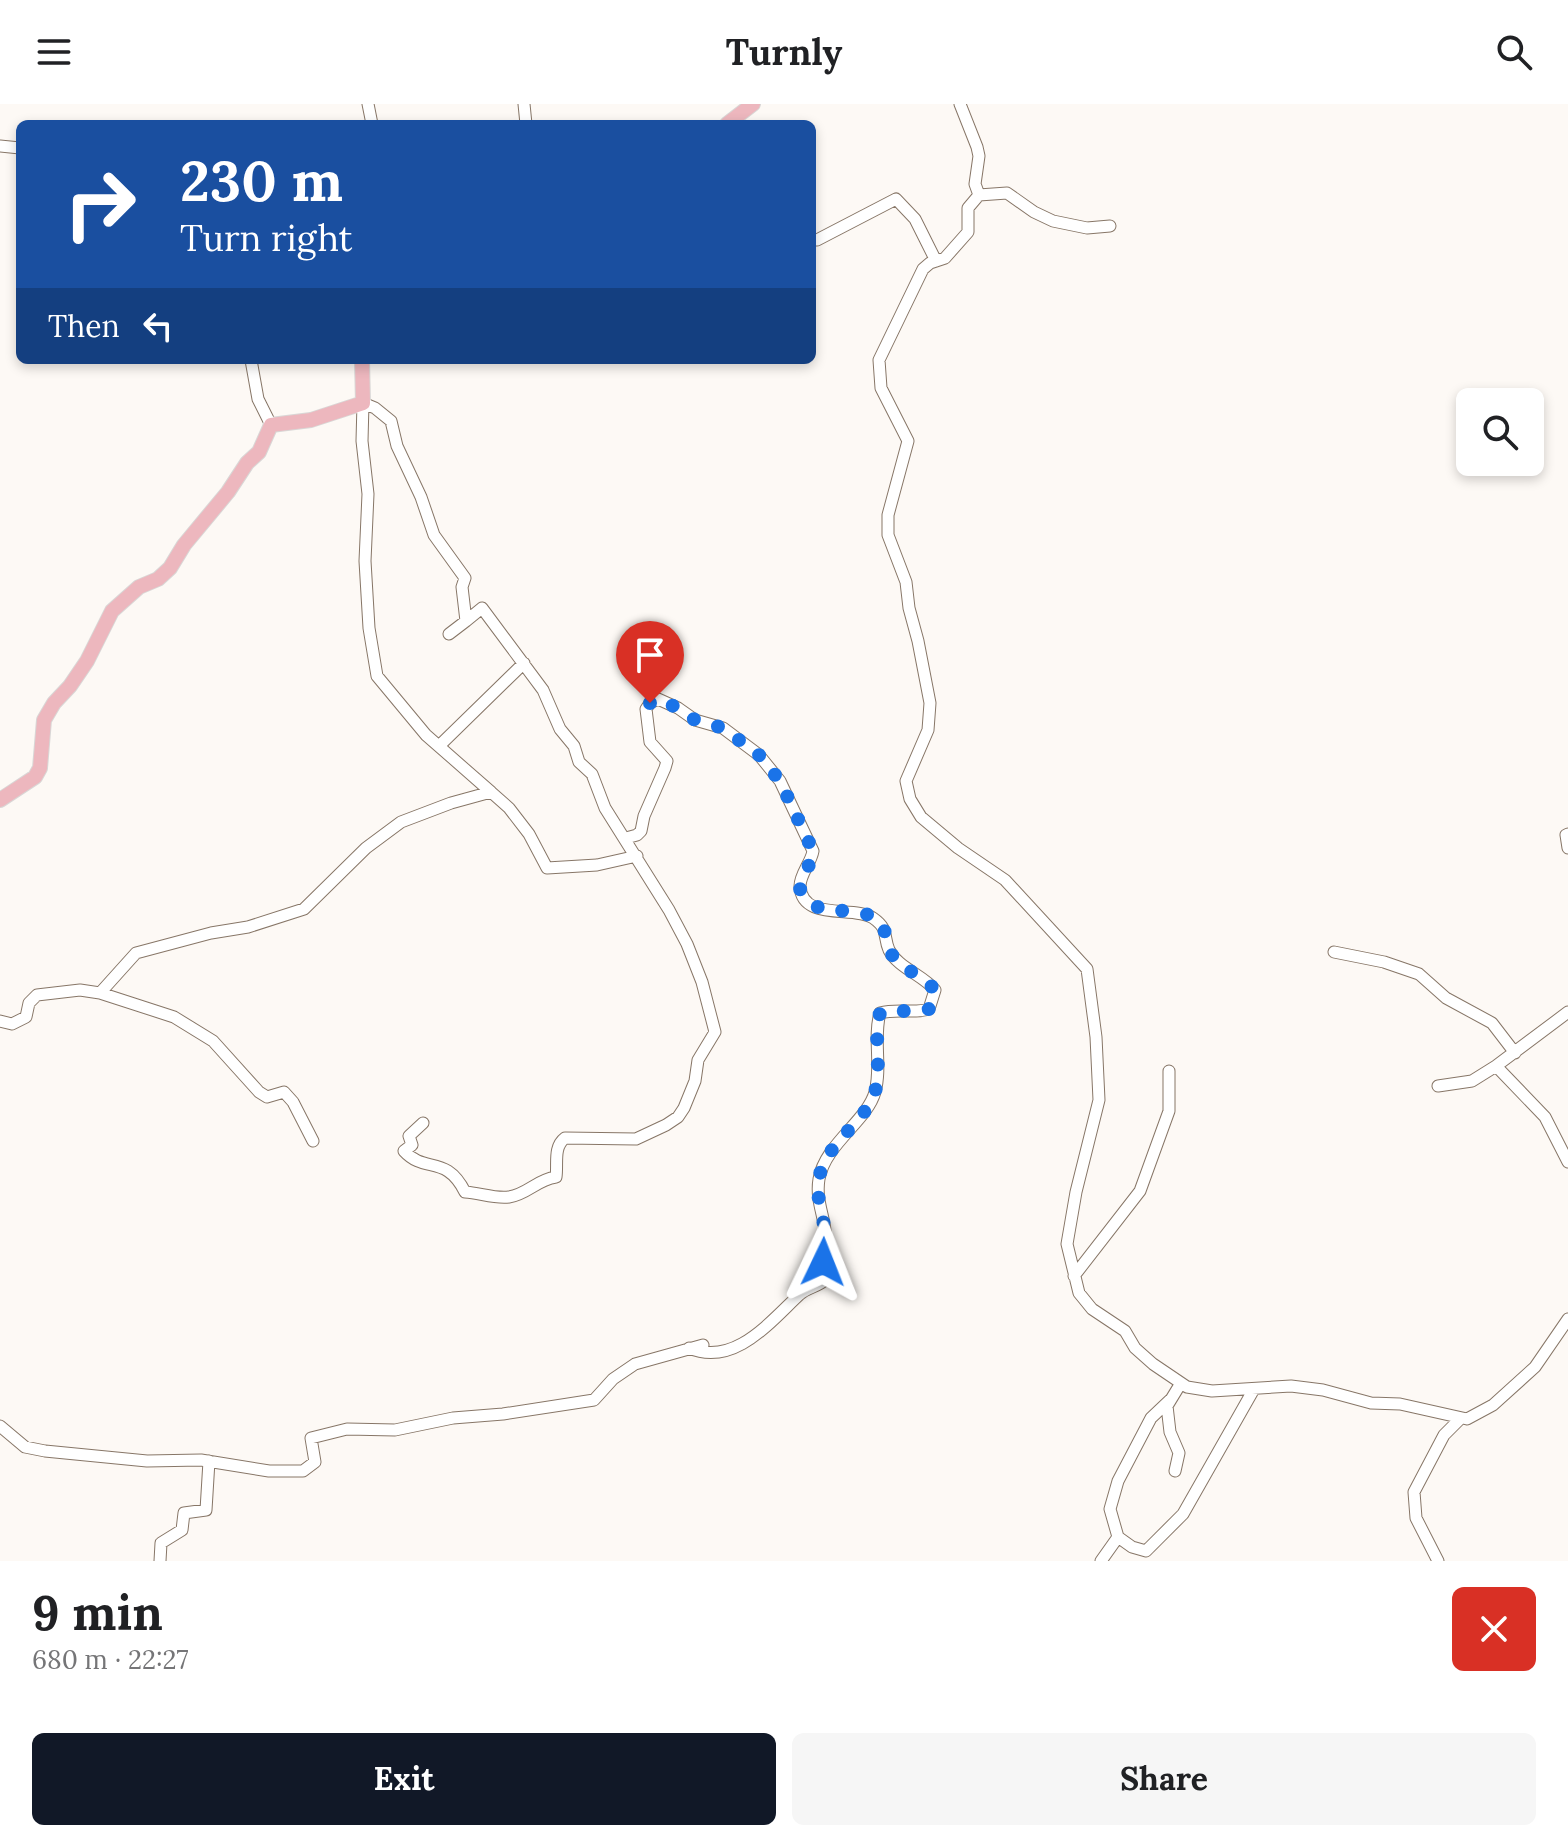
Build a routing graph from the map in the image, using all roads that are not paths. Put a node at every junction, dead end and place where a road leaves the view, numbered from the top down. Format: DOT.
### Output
graph roads {
  1 [pos="753,104"];
  2 [pos="960,104"];
  3 [pos="732,120"];
  4 [pos="979,195"];
  5 [pos="1110,226"];
  6 [pos="817,240"];
  7 [pos="936,261"];
  8 [pos="252,364"];
  9 [pos="362,364"];
  10 [pos="363,403"];
  11 [pos="271,425"];
  12 [pos="466,621"];
  13 [pos="449,634"];
  14 [pos="524,663"];
  15 [pos="439,746"];
  16 [pos="491,792"];
  17 [pos="0,800"];
  18 [pos="1568,834"];
  19 [pos="626,838"];
  20 [pos="1568,848"];
  21 [pos="637,856"];
  22 [pos="1334,952"];
  23 [pos="100,993"];
  24 [pos="1568,1012"];
  25 [pos="0,1021"];
  26 [pos="1515,1053"];
  27 [pos="1496,1066"];
  28 [pos="1169,1071"];
  29 [pos="1438,1086"];
  30 [pos="423,1123"];
  31 [pos="313,1141"];
  32 [pos="1568,1162"];
  33 [pos="1074,1276"];
  34 [pos="1568,1319"];
  35 [pos="703,1345"];
  36 [pos="689,1348"];
  37 [pos="1181,1383"];
  38 [pos="1254,1389"];
  39 [pos="1170,1400"];
  40 [pos="1461,1418"];
  41 [pos="0,1426"];
  42 [pos="209,1461"];
  43 [pos="1175,1471"];
  44 [pos="1118,1537"];
  45 [pos="160,1561"];
  46 [pos="1101,1561"];
  47 [pos="1438,1561"];
  1 -- 3 [label="main road"];
  2 -- 4 [label="street"];
  4 -- 5 [label="street"];
  4 -- 7 [label="street"];
  6 -- 7 [label="street"];
  7 -- 33 [label="street"];
  8 -- 11 [label="street"];
  9 -- 10 [label="main road"];
  10 -- 11 [label="main road"];
  10 -- 12 [label="street"];
  10 -- 15 [label="street"];
  11 -- 17 [label="main road"];
  12 -- 13 [label="street"];
  12 -- 14 [label="street"];
  14 -- 15 [label="street"];
  14 -- 19 [label="street"];
  15 -- 16 [label="street"];
  16 -- 21 [label="street"];
  16 -- 23 [label="street"];
  18 -- 20 [label="street"];
  19 -- 21 [label="street"];
  19 -- 36 [label="street"];
  21 -- 30 [label="street"];
  22 -- 26 [label="street"];
  23 -- 25 [label="street"];
  23 -- 31 [label="street"];
  24 -- 26 [label="street"];
  26 -- 27 [label="street"];
  27 -- 29 [label="street"];
  27 -- 32 [label="street"];
  28 -- 33 [label="street"];
  33 -- 37 [label="street"];
  34 -- 40 [label="street"];
  35 -- 36 [label="street"];
  36 -- 42 [label="street"];
  37 -- 38 [label="street"];
  37 -- 39 [label="street"];
  38 -- 40 [label="street"];
  38 -- 44 [label="street"];
  39 -- 43 [label="street"];
  39 -- 44 [label="street"];
  40 -- 47 [label="street"];
  41 -- 42 [label="street"];
  42 -- 45 [label="street"];
  44 -- 46 [label="street"];
}
